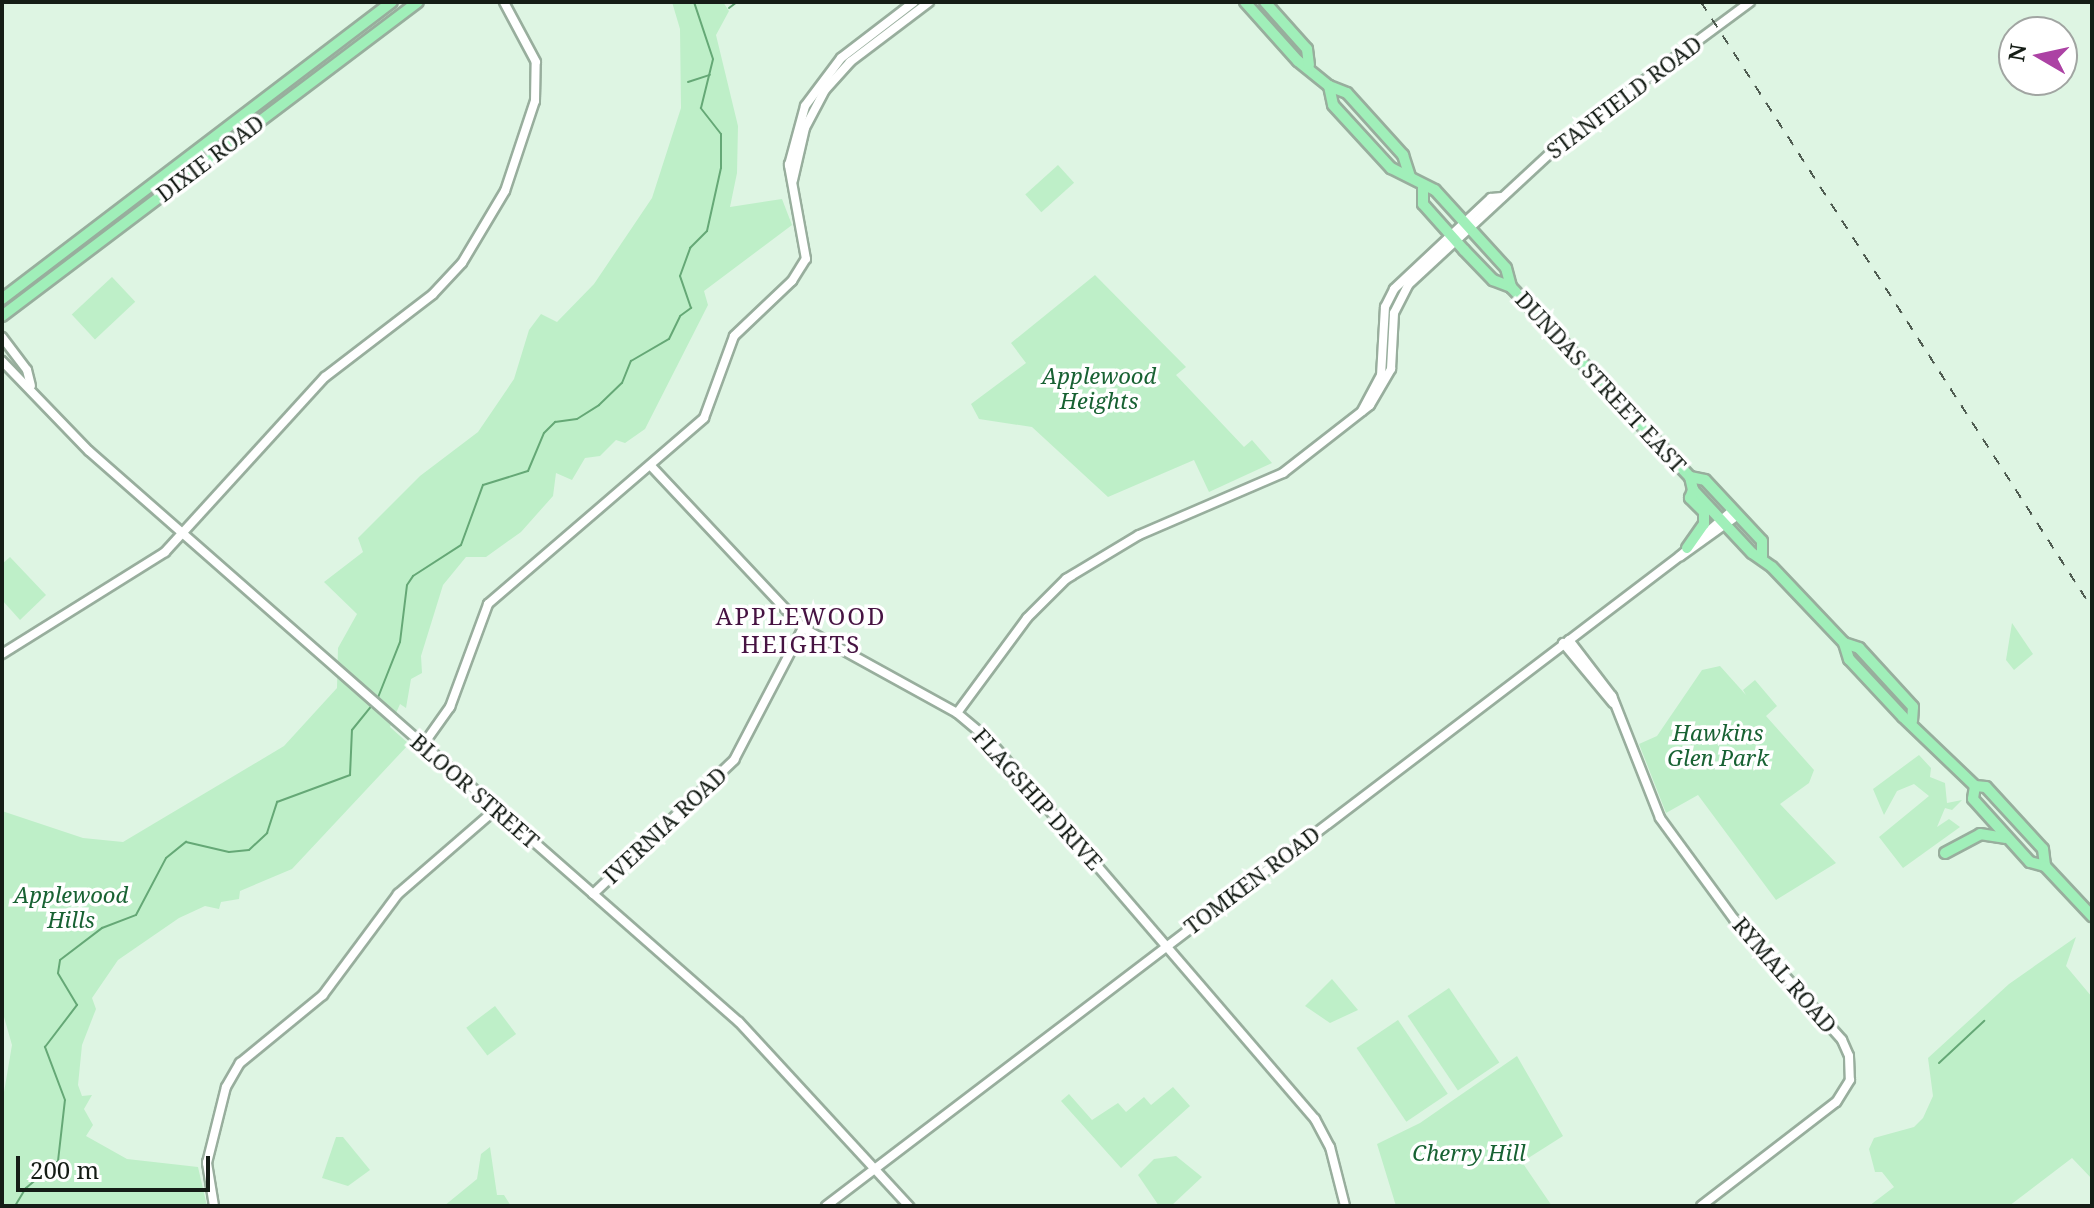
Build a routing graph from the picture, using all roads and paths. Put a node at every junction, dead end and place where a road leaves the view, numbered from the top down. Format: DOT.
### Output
graph roads {
  1 [pos="392,2"];
  2 [pos="418,2"];
  3 [pos="504,2"];
  4 [pos="914,2"];
  5 [pos="929,2"];
  6 [pos="1245,2"];
  7 [pos="1265,2"];
  8 [pos="1750,2"];
  9 [pos="1309,65"];
  10 [pos="1329,86"];
  11 [pos="1410,176"];
  12 [pos="793,180"];
  13 [pos="1423,187"];
  14 [pos="1468,226"];
  15 [pos="1454,239"];
  16 [pos="19,286"];
  17 [pos="1511,287"];
  18 [pos="2,293"];
  19 [pos="2,299"];
  20 [pos="2,316"];
  21 [pos="2,337"];
  22 [pos="2,361"];
  23 [pos="31,386"];
  24 [pos="651,466"];
  25 [pos="1690,477"];
  26 [pos="1693,490"];
  27 [pos="1735,513"];
  28 [pos="1724,522"];
  29 [pos="182,534"];
  30 [pos="1683,552"];
  31 [pos="1762,557"];
  32 [pos="803,628"];
  33 [pos="1566,642"];
  34 [pos="2,654"];
  35 [pos="957,713"];
  36 [pos="423,745"];
  37 [pos="1975,786"];
  38 [pos="496,809"];
  39 [pos="2016,847"];
  40 [pos="1945,853"];
  41 [pos="2045,866"];
  42 [pos="593,894"];
  43 [pos="2092,916"];
  44 [pos="1163,945"];
  45 [pos="875,1169"];
  46 [pos="214,1206"];
  47 [pos="826,1206"];
  48 [pos="909,1206"];
  49 [pos="1345,1206"];
  50 [pos="1701,1206"];
  1 -- 16 [label="main road, DIXIE ROAD"];
  2 -- 20 [label="main road, DIXIE ROAD"];
  3 -- 29 [label="street"];
  4 -- 12 [label="street"];
  5 -- 12 [label="street"];
  6 -- 9 [label="main road, DUNDAS STREET EAST"];
  7 -- 9 [label="main road, DUNDAS STREET EAST"];
  8 -- 14 [label="street, STANFIELD ROAD"];
  9 -- 10 [label="main road, DUNDAS STREET EAST"];
  10 -- 11 [label="main road, DUNDAS STREET EAST"];
  10 -- 11 [label="main road, DUNDAS STREET EAST"];
  11 -- 13 [label="main road, DUNDAS STREET EAST"];
  12 -- 24 [label="street"];
  13 -- 14 [label="main road, DUNDAS STREET EAST"];
  13 -- 15 [label="main road, DUNDAS STREET EAST"];
  14 -- 15 [label="street, STANFIELD ROAD"];
  14 -- 17 [label="main road, DUNDAS STREET EAST"];
  15 -- 17 [label="main road, DUNDAS STREET EAST"];
  15 -- 35 [label="street, STANFIELD ROAD"];
  16 -- 18 [label="main road"];
  16 -- 19 [label="main road, DIXIE ROAD"];
  17 -- 25 [label="main road, DUNDAS STREET EAST"];
  21 -- 23 [label="street, BLOOR STREET"];
  22 -- 23 [label="street, BLOOR STREET"];
  23 -- 29 [label="street, BLOOR STREET"];
  24 -- 32 [label="street, FLAGSHIP DRIVE"];
  24 -- 36 [label="street"];
  25 -- 26 [label="main road, DUNDAS STREET EAST"];
  25 -- 27 [label="main road, DUNDAS STREET EAST"];
  26 -- 28 [label="main road, DUNDAS STREET EAST"];
  26 -- 30 [label="main road"];
  27 -- 28 [label="street, TOMKEN ROAD"];
  27 -- 31 [label="main road, DUNDAS STREET EAST"];
  28 -- 30 [label="street, TOMKEN ROAD"];
  28 -- 31 [label="main road, DUNDAS STREET EAST"];
  29 -- 34 [label="street"];
  29 -- 36 [label="street, BLOOR STREET"];
  30 -- 33 [label="street, TOMKEN ROAD"];
  31 -- 37 [label="main road, DUNDAS STREET EAST"];
  32 -- 35 [label="street, FLAGSHIP DRIVE"];
  32 -- 42 [label="street, IVERNIA ROAD"];
  33 -- 44 [label="street, TOMKEN ROAD"];
  33 -- 50 [label="street, RYMAL ROAD"];
  35 -- 44 [label="street, FLAGSHIP DRIVE"];
  36 -- 38 [label="street, BLOOR STREET"];
  37 -- 39 [label="main road, DUNDAS STREET EAST"];
  37 -- 41 [label="main road, DUNDAS STREET EAST"];
  38 -- 42 [label="street, BLOOR STREET"];
  38 -- 46 [label="street"];
  39 -- 40 [label="main road"];
  39 -- 41 [label="main road, DUNDAS STREET EAST"];
  41 -- 43 [label="main road, DUNDAS STREET EAST"];
  42 -- 45 [label="street, BLOOR STREET"];
  44 -- 45 [label="street, TOMKEN ROAD"];
  44 -- 49 [label="street, FLAGSHIP DRIVE"];
  45 -- 47 [label="street, TOMKEN ROAD"];
  45 -- 48 [label="street, BLOOR STREET"];
}
